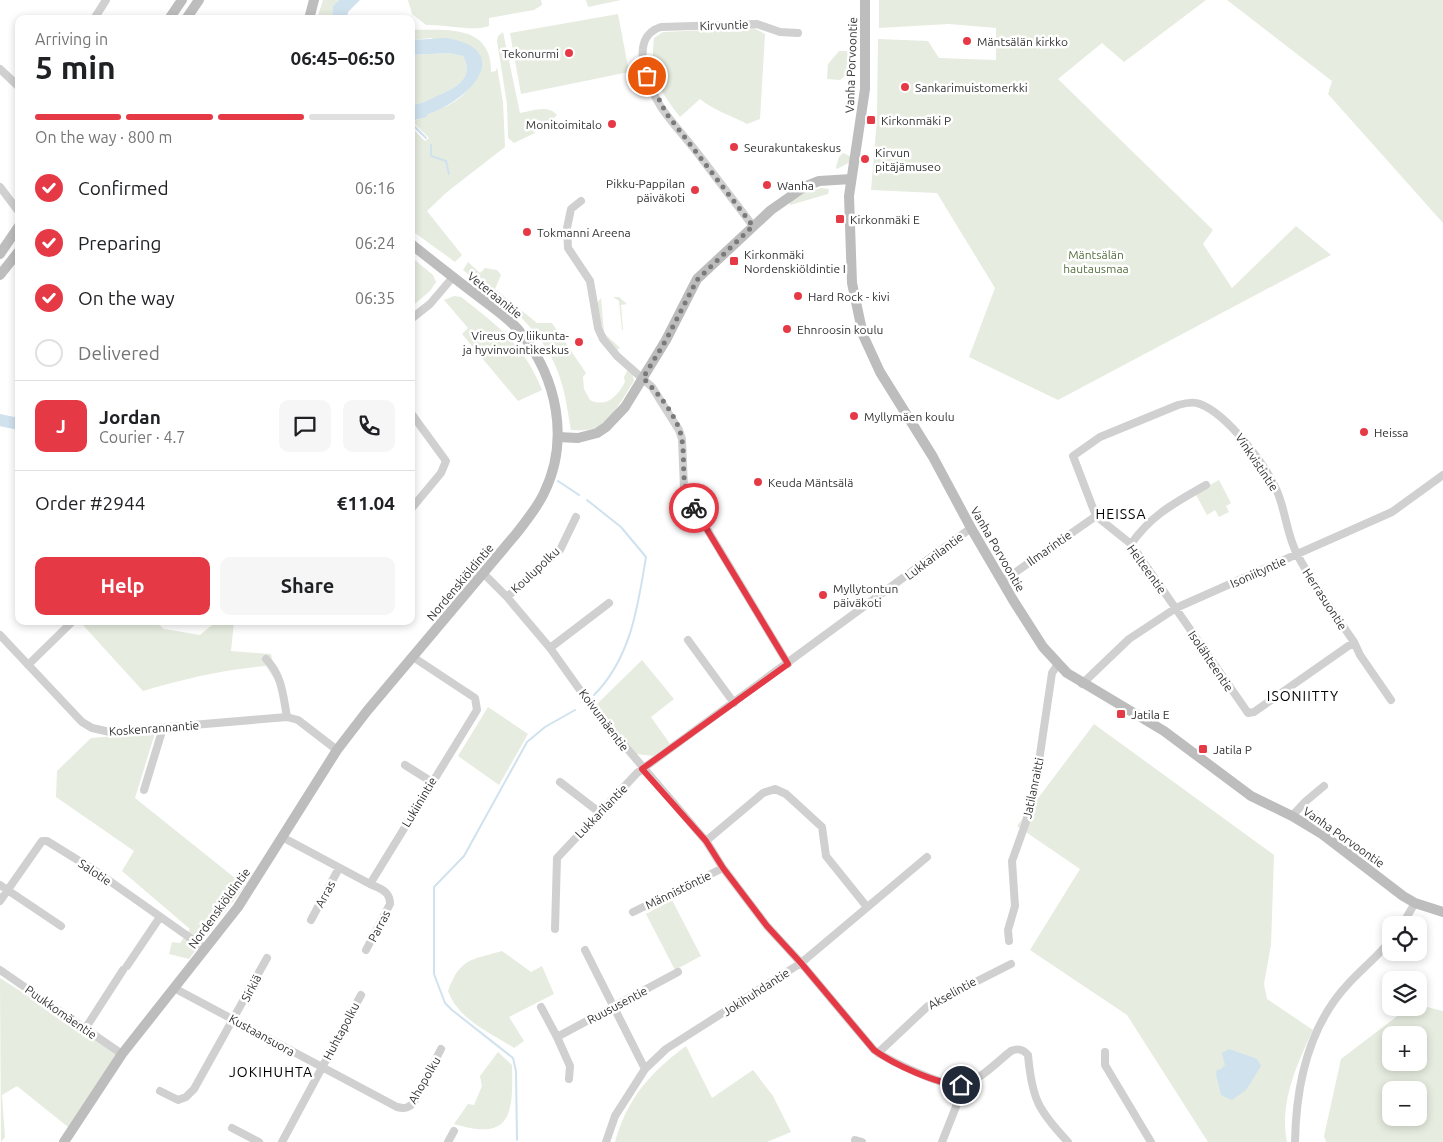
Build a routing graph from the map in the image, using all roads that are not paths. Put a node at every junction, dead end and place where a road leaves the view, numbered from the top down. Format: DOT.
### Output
graph roads {
  1 [pos="106,0"];
  2 [pos="182,0"];
  3 [pos="199,0"];
  4 [pos="314,0"];
  5 [pos="865,0"];
  6 [pos="97,15"];
  7 [pos="172,15"];
  8 [pos="189,15"];
  9 [pos="310,15"];
  10 [pos="798,33"];
  11 [pos="0,69"];
  12 [pos="15,84"];
  13 [pos="851,179"];
  14 [pos="0,187"];
  15 [pos="6,194"];
  16 [pos="15,200"];
  17 [pos="581,201"];
  18 [pos="15,210"];
  19 [pos="753,226"];
  20 [pos="15,232"];
  21 [pos="415,247"];
  22 [pos="0,254"];
  23 [pos="15,256"];
  24 [pos="0,275"];
  25 [pos="453,277"];
  26 [pos="415,316"];
  27 [pos="643,378"];
  28 [pos="415,418"];
  29 [pos="558,437"];
  30 [pos="1443,475"];
  31 [pos="1206,485"];
  32 [pos="415,504"];
  33 [pos="1096,516"];
  34 [pos="576,517"];
  35 [pos="971,528"];
  36 [pos="1131,544"];
  37 [pos="1297,555"];
  38 [pos="483,573"];
  39 [pos="1003,581"];
  40 [pos="507,597"];
  41 [pos="609,603"];
  42 [pos="1176,608"];
  43 [pos="69,625"];
  44 [pos="0,635"];
  45 [pos="688,640"];
  46 [pos="1354,642"];
  47 [pos="550,648"];
  48 [pos="413,656"];
  49 [pos="266,659"];
  50 [pos="788,664"];
  51 [pos="1058,664"];
  52 [pos="28,665"];
  53 [pos="1082,684"];
  54 [pos="1391,700"];
  55 [pos="734,702"];
  56 [pos="287,717"];
  57 [pos="163,728"];
  58 [pos="337,750"];
  59 [pos="405,765"];
  60 [pos="642,769"];
  61 [pos="432,782"];
  62 [pos="560,782"];
  63 [pos="1324,786"];
  64 [pos="144,790"];
  65 [pos="599,812"];
  66 [pos="1292,816"];
  67 [pos="282,837"];
  68 [pos="706,841"];
  69 [pos="927,857"];
  70 [pos="339,868"];
  71 [pos="723,868"];
  72 [pos="370,884"];
  73 [pos="0,885"];
  74 [pos="8,889"];
  75 [pos="0,901"];
  76 [pos="1415,903"];
  77 [pos="867,907"];
  78 [pos="633,912"];
  79 [pos="1443,912"];
  80 [pos="1407,916"];
  81 [pos="160,917"];
  82 [pos="312,920"];
  83 [pos="61,926"];
  84 [pos="555,929"];
  85 [pos="1009,941"];
  86 [pos="206,949"];
  87 [pos="366,950"];
  88 [pos="586,950"];
  89 [pos="1382,951"];
  90 [pos="268,958"];
  91 [pos="801,963"];
  92 [pos="1011,964"];
  93 [pos="0,970"];
  94 [pos="678,972"];
  95 [pos="174,988"];
  96 [pos="360,995"];
  97 [pos="541,1007"];
  98 [pos="613,1007"];
  99 [pos="235,1019"];
  100 [pos="85,1029"];
  101 [pos="557,1037"];
  102 [pos="441,1049"];
  103 [pos="1105,1052"];
  104 [pos="878,1053"];
  105 [pos="122,1054"];
  106 [pos="322,1068"];
  107 [pos="645,1068"];
  108 [pos="570,1079"];
  109 [pos="961,1085"];
  110 [pos="160,1091"];
  111 [pos="404,1109"];
  112 [pos="232,1128"];
  113 [pos="454,1132"];
  114 [pos="64,1142"];
  115 [pos="259,1142"];
  116 [pos="282,1142"];
  117 [pos="448,1142"];
  118 [pos="606,1142"];
  119 [pos="942,1142"];
  120 [pos="1068,1142"];
  121 [pos="1151,1142"];
  122 [pos="1295,1142"];
  1 -- 6 [label="street"];
  2 -- 7 [label="main road"];
  3 -- 8 [label="main road"];
  4 -- 9 [label="main road"];
  5 -- 13 [label="main road, Vanha Porvoontie"];
  10 -- 19 [label="street, Kirvuntie"];
  11 -- 12 [label="street"];
  13 -- 19 [label="main road"];
  13 -- 35 [label="main road, Vanha Porvoontie"];
  14 -- 15 [label="street"];
  15 -- 16 [label="street"];
  15 -- 18 [label="street"];
  17 -- 27 [label="street"];
  19 -- 27 [label="main road"];
  20 -- 22 [label="main road"];
  21 -- 25 [label="main road, Veteraanitie"];
  23 -- 24 [label="main road"];
  25 -- 26 [label="street"];
  25 -- 29 [label="main road, Veteraanitie"];
  27 -- 29 [label="main road"];
  27 -- 50 [label="street"];
  28 -- 32 [label="street"];
  29 -- 38 [label="main road, Nordenskiöldintie"];
  30 -- 37 [label="street, Isoniityntie"];
  31 -- 36 [label="street"];
  33 -- 36 [label="street, Helteentie"];
  33 -- 37 [label="street, Vinkvistintie"];
  33 -- 39 [label="street, Ilmarintie"];
  34 -- 40 [label="street, Koulupolku"];
  35 -- 39 [label="main road, Vanha Porvoontie"];
  35 -- 50 [label="street, Lukkarilantie"];
  36 -- 42 [label="street, Helteentie"];
  37 -- 42 [label="street, Isoniityntie"];
  37 -- 46 [label="street, Herrasuontie"];
  38 -- 40 [label="street, Koivumäentie"];
  38 -- 48 [label="main road, Nordenskiöldintie"];
  39 -- 51 [label="main road, Vanha Porvoontie"];
  40 -- 47 [label="street, Koivumäentie"];
  41 -- 47 [label="street"];
  42 -- 46 [label="street, Isolähteentie"];
  42 -- 53 [label="street, Isoniityntie"];
  43 -- 52 [label="street"];
  44 -- 52 [label="street, Koskenrannantie"];
  45 -- 55 [label="street"];
  46 -- 54 [label="street, Herrasuontie"];
  47 -- 60 [label="street, Koivumäentie"];
  48 -- 58 [label="main road, Nordenskiöldintie"];
  48 -- 61 [label="street, Lukiinintie"];
  49 -- 56 [label="street"];
  50 -- 55 [label="street, Lukkarilantie"];
  51 -- 53 [label="main road, Vanha Porvoontie"];
  51 -- 85 [label="street, Jatilanraitti"];
  52 -- 57 [label="street, Koskenrannantie"];
  53 -- 66 [label="main road, Vanha Porvoontie"];
  55 -- 60 [label="street, Lukkarilantie"];
  56 -- 57 [label="street, Koskenrannantie"];
  56 -- 58 [label="street"];
  57 -- 64 [label="street"];
  58 -- 67 [label="main road, Nordenskiöldintie"];
  59 -- 61 [label="street"];
  60 -- 65 [label="street, Lukkarilantie"];
  60 -- 68 [label="street, Koivumäentie"];
  61 -- 72 [label="street, Lukiinintie"];
  62 -- 65 [label="street"];
  63 -- 66 [label="street"];
  65 -- 84 [label="street, Lukkarilantie"];
  66 -- 76 [label="main road, Vanha Porvoontie"];
  67 -- 70 [label="street"];
  67 -- 86 [label="main road, Nordenskiöldintie"];
  68 -- 71 [label="street, Koivumäentie"];
  68 -- 77 [label="street"];
  69 -- 77 [label="street, Jokihuhdantie"];
  70 -- 72 [label="street"];
  70 -- 82 [label="street, Arras"];
  71 -- 78 [label="street, Männistöntie"];
  71 -- 91 [label="street, Koivumäentie"];
  72 -- 87 [label="street, Parras"];
  73 -- 74 [label="street"];
  74 -- 75 [label="street, Salotie"];
  74 -- 81 [label="street, Salotie"];
  74 -- 83 [label="street"];
  76 -- 79 [label="main road, Vanha Porvoontie"];
  76 -- 80 [label="street"];
  77 -- 91 [label="street, Jokihuhdantie"];
  81 -- 86 [label="street, Salotie"];
  81 -- 100 [label="street"];
  86 -- 95 [label="main road, Nordenskiöldintie"];
  88 -- 98 [label="street"];
  89 -- 122 [label="street"];
  90 -- 99 [label="street, Sirkiä"];
  91 -- 104 [label="street, Koivumäentie"];
  91 -- 107 [label="street, Jokihuhdantie"];
  92 -- 104 [label="street, Akselintie"];
  93 -- 100 [label="street, Puukkomäentie"];
  94 -- 98 [label="street, Ruususentie"];
  95 -- 99 [label="street, Kustaansuora"];
  95 -- 105 [label="main road, Nordenskiöldintie"];
  96 -- 106 [label="street, Huhtapolku"];
  97 -- 101 [label="street"];
  98 -- 101 [label="street, Ruususentie"];
  98 -- 107 [label="street"];
  99 -- 106 [label="street, Kustaansuora"];
  99 -- 110 [label="street, Sirkiä"];
  100 -- 105 [label="street, Puukkomäentie"];
  101 -- 108 [label="street"];
  102 -- 111 [label="street, Ahopolku"];
  103 -- 121 [label="street"];
  104 -- 109 [label="street, Koivumäentie"];
  105 -- 114 [label="main road, Nordenskiöldintie"];
  106 -- 111 [label="street, Kustaansuora"];
  106 -- 116 [label="street, Huhtapolku"];
  107 -- 118 [label="street, Jokihuhdantie"];
  109 -- 119 [label="street"];
  109 -- 120 [label="street"];
  112 -- 115 [label="street"];
  113 -- 117 [label="street"];
}
